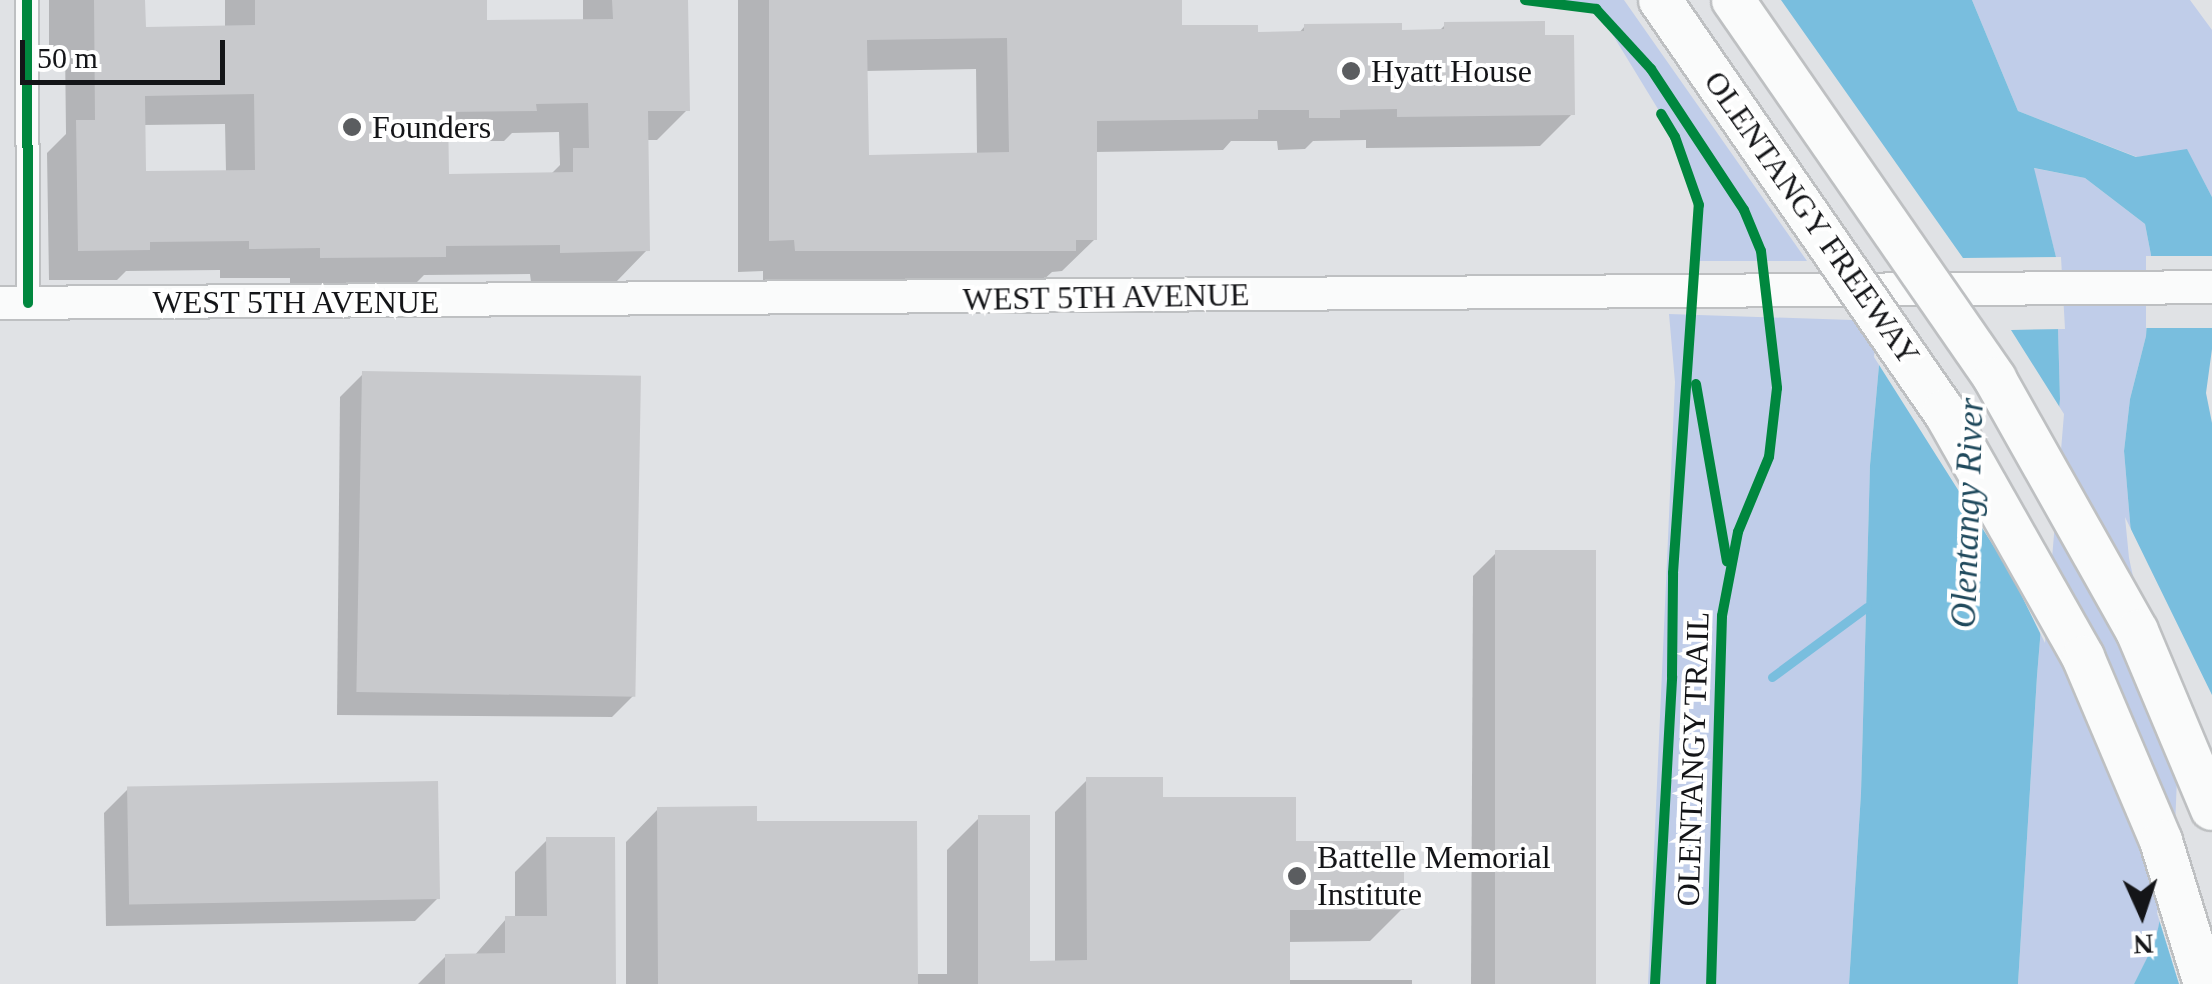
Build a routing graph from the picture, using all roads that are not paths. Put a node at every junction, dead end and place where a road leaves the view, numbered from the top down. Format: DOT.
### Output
graph roads {
  1 [pos="27,0"];
  2 [pos="1660,0"];
  3 [pos="1733,0"];
  4 [pos="2212,287"];
  5 [pos="14,303"];
  6 [pos="2212,809"];
  7 [pos="2205,984"];
  1 -- 5 [label="street"];
  2 -- 7 [label="highway, OLENTANGY FREEWAY, bridge"];
  3 -- 6 [label="highway, OLENTANGY FREEWAY, bridge"];
  4 -- 5 [label="main road, WEST 5TH AVENUE, bridge"];
}
